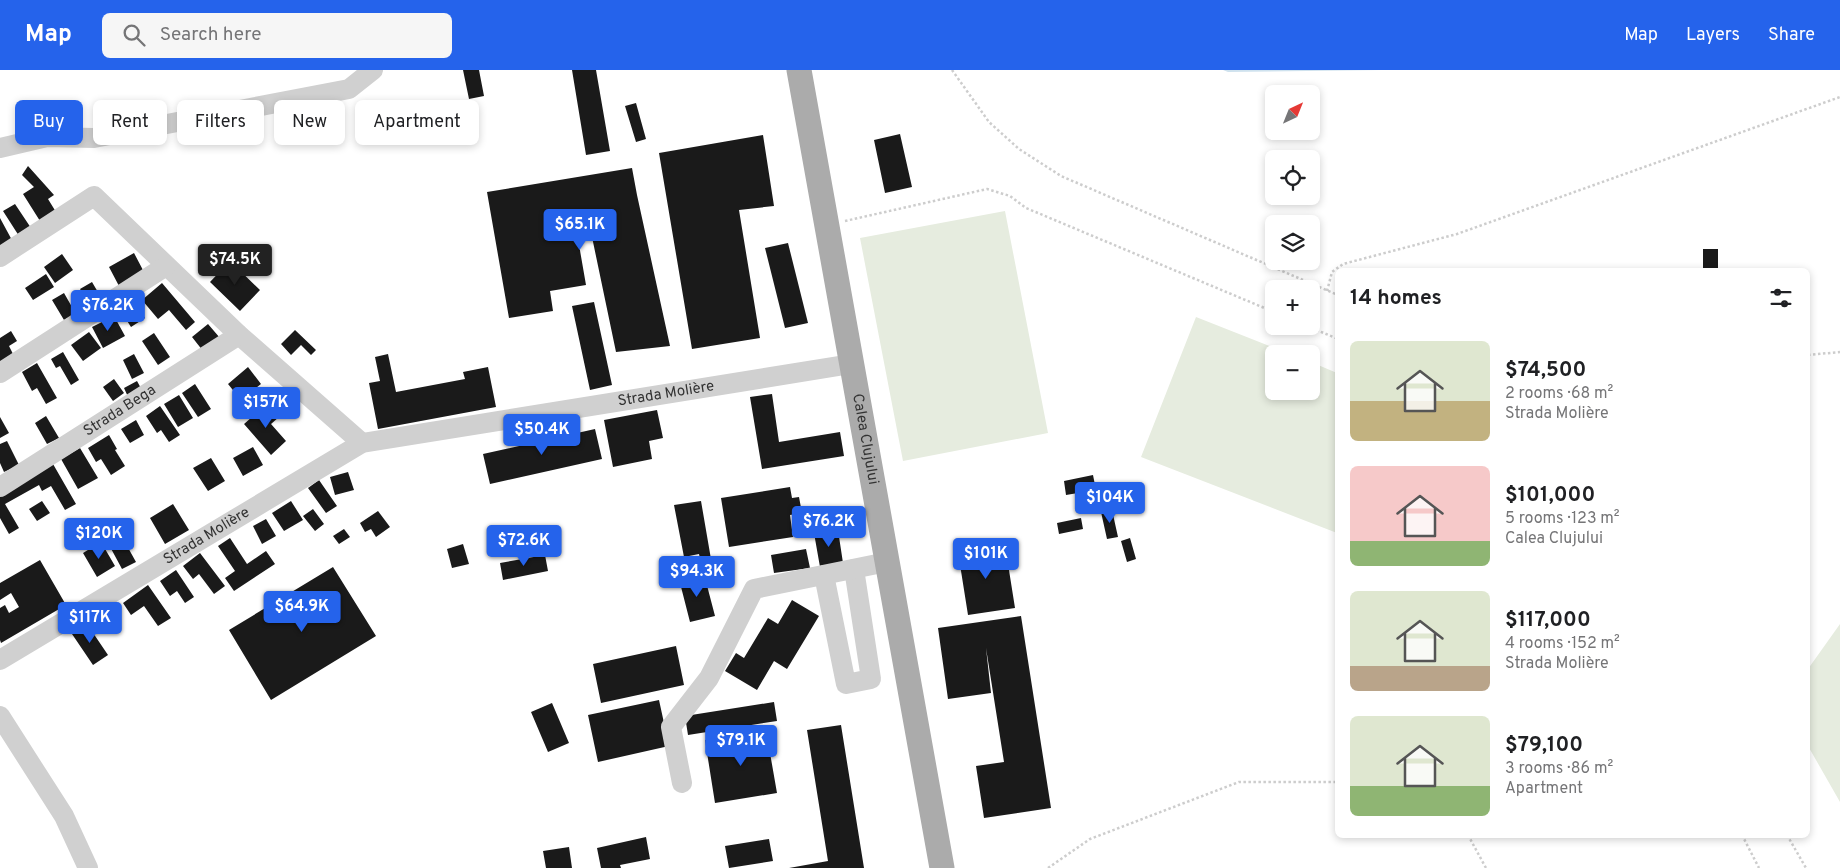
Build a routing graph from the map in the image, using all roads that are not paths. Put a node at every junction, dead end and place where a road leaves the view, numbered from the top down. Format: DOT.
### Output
graph roads {
  1 [pos="799,70"];
  2 [pos="368,72"];
  3 [pos="0,148"];
  4 [pos="0,257"];
  5 [pos="166,266"];
  6 [pos="239,335"];
  7 [pos="851,364"];
  8 [pos="0,373"];
  9 [pos="362,443"];
  10 [pos="0,487"];
  11 [pos="888,562"];
  12 [pos="854,568"];
  13 [pos="824,575"];
  14 [pos="1,657"];
  15 [pos="0,716"];
  16 [pos="682,783"];
  17 [pos="88,868"];
  18 [pos="942,868"];
  1 -- 7 [label="main road, Calea Clujului"];
  2 -- 3 [label="street"];
  4 -- 5 [label="street"];
  5 -- 6 [label="street"];
  5 -- 8 [label="street"];
  6 -- 9 [label="street"];
  6 -- 10 [label="street, Strada Bega"];
  7 -- 9 [label="street, Strada Molière"];
  7 -- 11 [label="main road, Calea Clujului"];
  9 -- 14 [label="street, Strada Molière"];
  11 -- 12 [label="street"];
  11 -- 18 [label="main road, Calea Clujului"];
  12 -- 13 [label="street"];
  12 -- 13 [label="street"];
  13 -- 16 [label="street"];
  15 -- 17 [label="street"];
}
